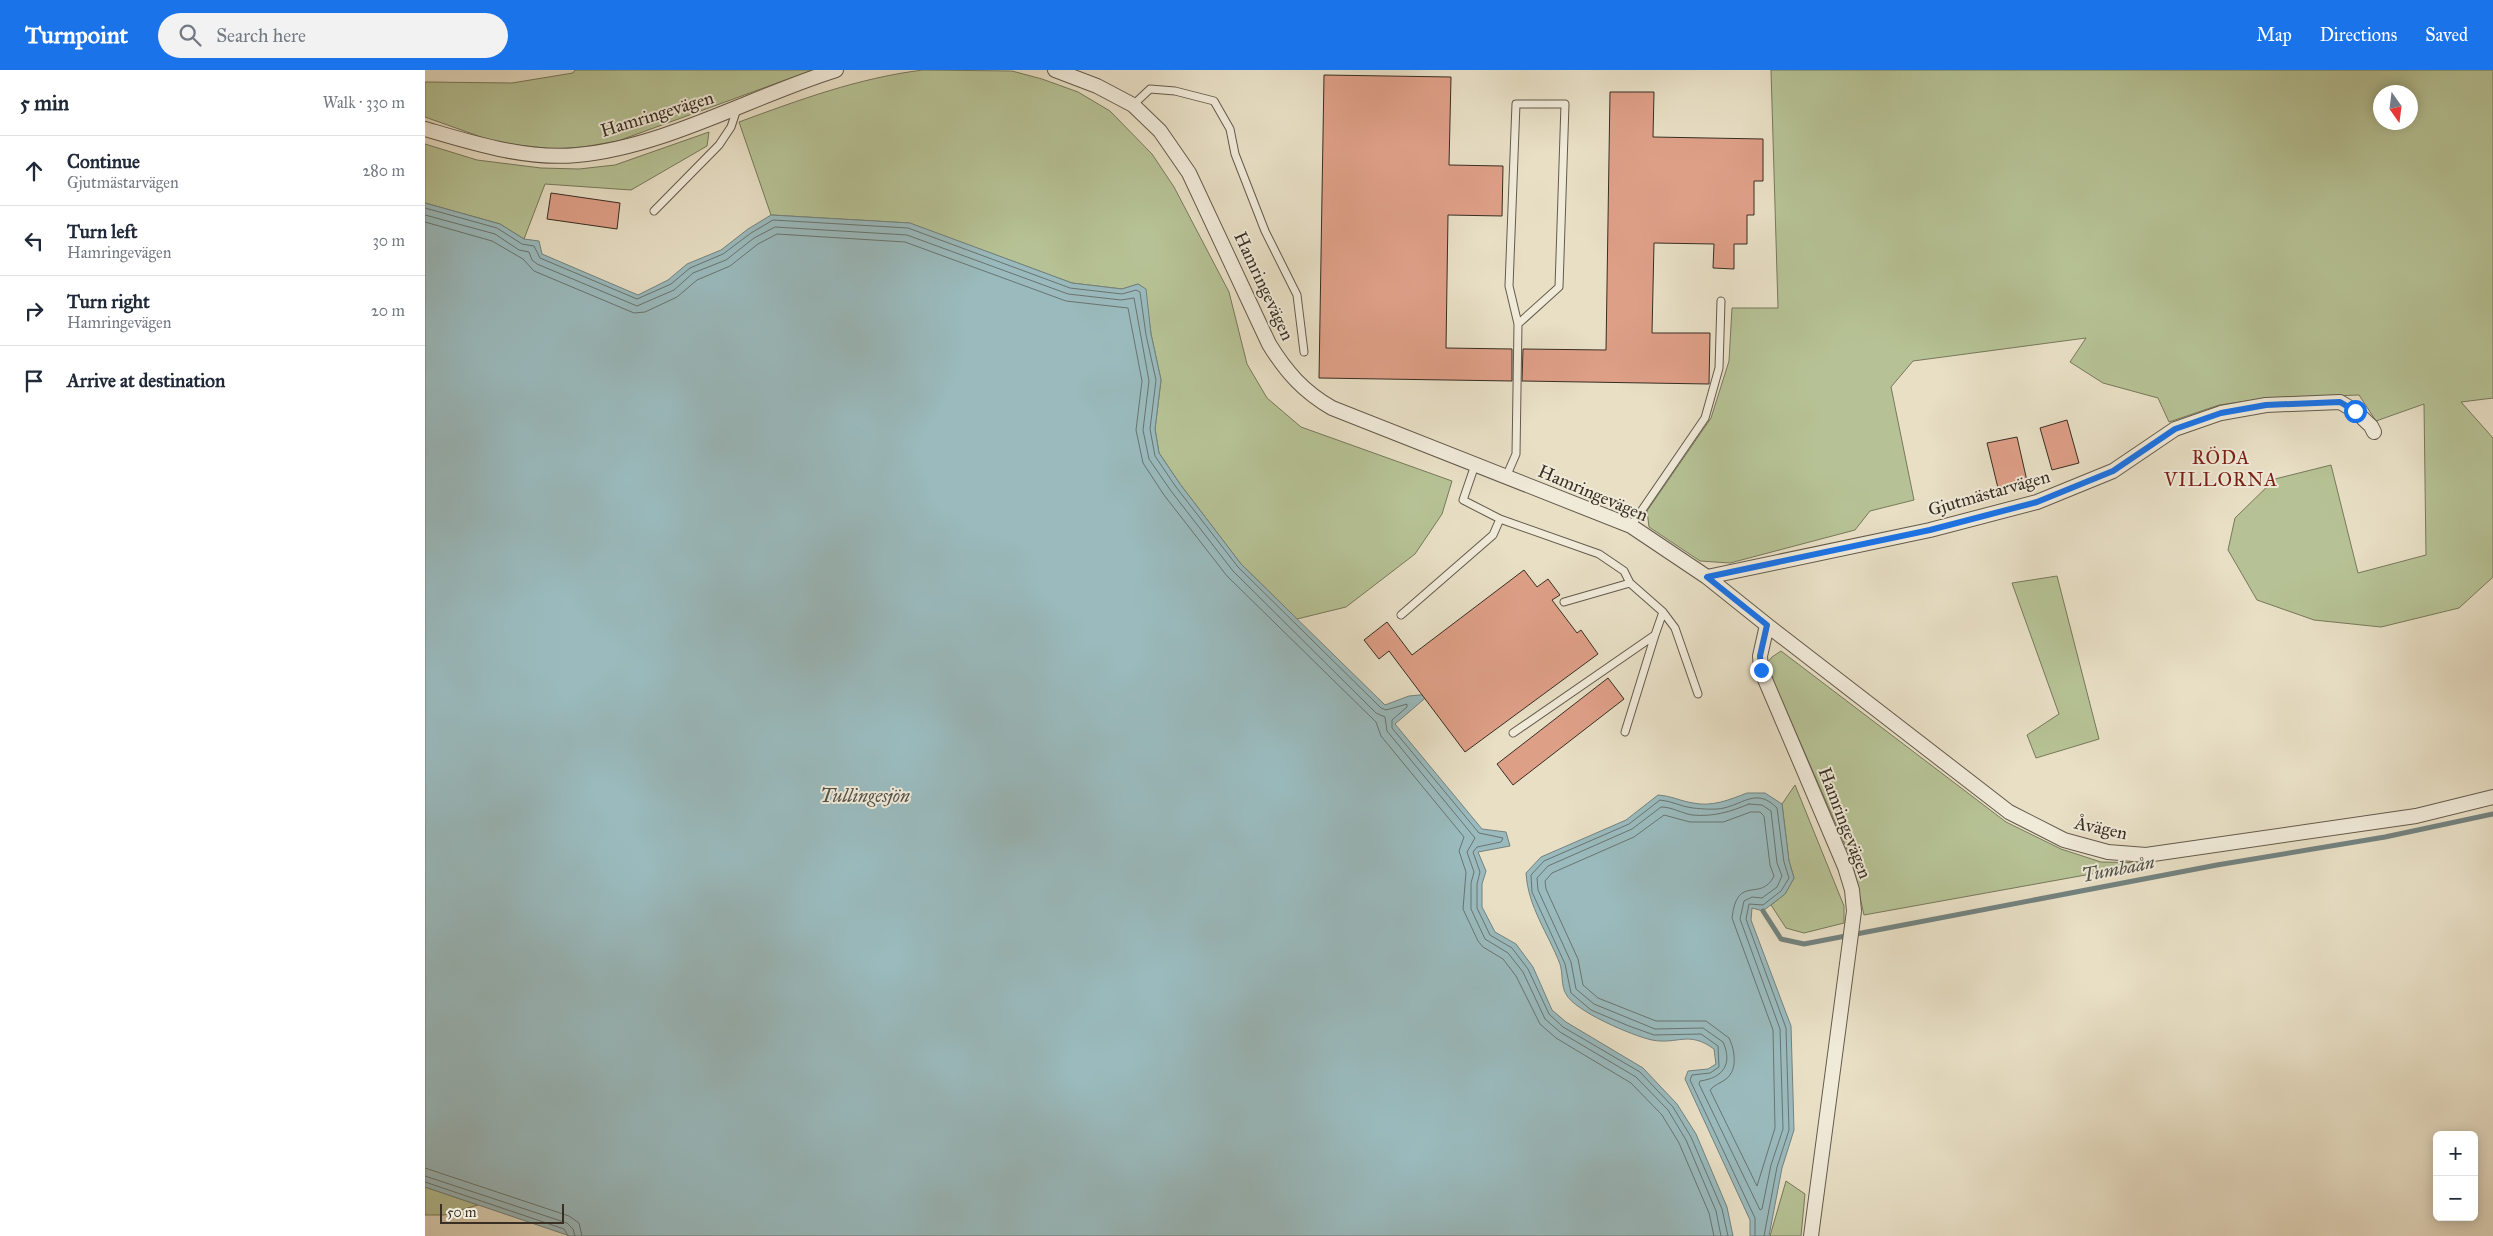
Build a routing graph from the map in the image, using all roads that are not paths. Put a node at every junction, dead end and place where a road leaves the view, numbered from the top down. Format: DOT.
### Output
graph roads {
  1 [pos="835,70"];
  2 [pos="1055,70"];
  3 [pos="1133,105"];
  4 [pos="737,108"];
  5 [pos="425,129"];
  6 [pos="654,211"];
  7 [pos="1721,302"];
  8 [pos="1518,324"];
  9 [pos="1304,352"];
  10 [pos="2374,432"];
  11 [pos="1475,465"];
  12 [pos="1506,477"];
  13 [pos="1500,519"];
  14 [pos="1631,526"];
  15 [pos="1707,577"];
  16 [pos="1630,583"];
  17 [pos="1564,602"];
  18 [pos="1663,612"];
  19 [pos="1401,615"];
  20 [pos="1767,625"];
  21 [pos="1655,635"];
  22 [pos="1698,694"];
  23 [pos="1625,732"];
  24 [pos="1513,733"];
  25 [pos="2493,797"];
  26 [pos="1811,1236"];
  1 -- 4 [label="street, Hamringevägen"];
  2 -- 3 [label="street, Hamringevägen"];
  3 -- 9 [label="lane"];
  3 -- 11 [label="street, Hamringevägen"];
  4 -- 5 [label="street, Hamringevägen"];
  4 -- 6 [label="lane"];
  7 -- 14 [label="lane"];
  8 -- 8 [label="lane"];
  8 -- 12 [label="lane"];
  10 -- 15 [label="street, Gjutmästarvägen"];
  11 -- 12 [label="street, Hamringevägen"];
  11 -- 13 [label="lane"];
  12 -- 14 [label="street, Hamringevägen"];
  13 -- 16 [label="lane"];
  13 -- 19 [label="lane"];
  14 -- 15 [label="street, Hamringevägen"];
  15 -- 20 [label="street, Hamringevägen"];
  16 -- 17 [label="lane"];
  16 -- 18 [label="lane"];
  18 -- 21 [label="lane"];
  18 -- 22 [label="lane"];
  20 -- 25 [label="street, Åvägen"];
  20 -- 26 [label="street, Hamringevägen"];
  21 -- 23 [label="lane"];
  21 -- 24 [label="lane"];
}
